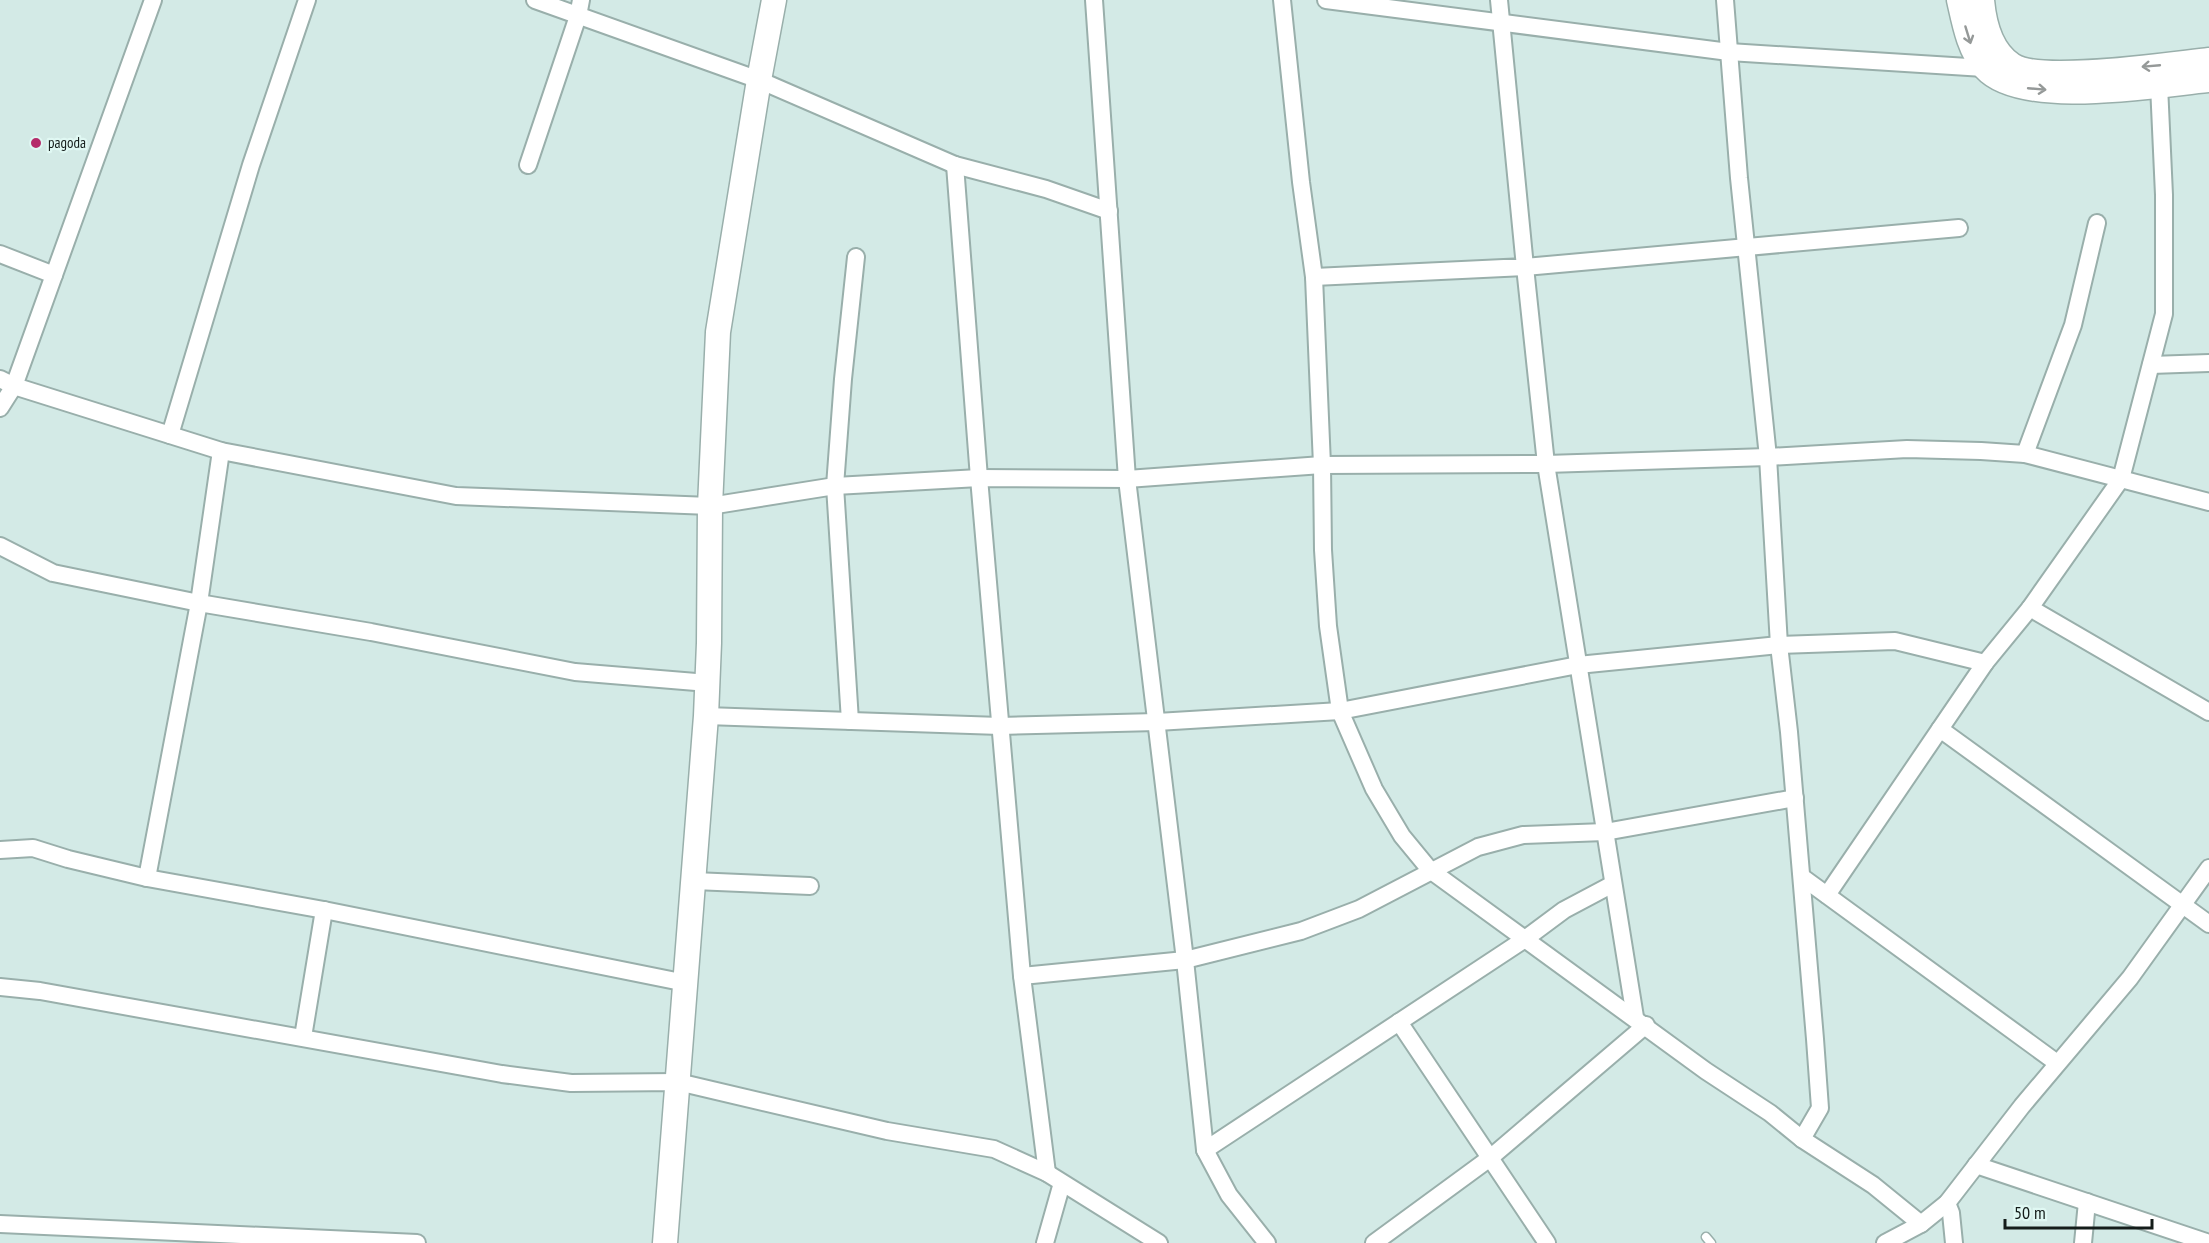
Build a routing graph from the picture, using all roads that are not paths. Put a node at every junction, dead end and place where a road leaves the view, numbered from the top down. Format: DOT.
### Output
graph roads {
  1 [pos="153,0"];
  2 [pos="308,0"];
  3 [pos="535,0"];
  4 [pos="774,0"];
  5 [pos="1094,0"];
  6 [pos="1282,0"];
  7 [pos="1326,0"];
  8 [pos="1500,0"];
  9 [pos="1725,0"];
  10 [pos="1959,0"];
  11 [pos="1982,0"];
  12 [pos="580,8"];
  13 [pos="1501,22"];
  14 [pos="1729,52"];
  15 [pos="2209,60"];
  16 [pos="1984,68"];
  17 [pos="759,80"];
  18 [pos="2209,80"];
  19 [pos="2160,85"];
  20 [pos="528,165"];
  21 [pos="955,165"];
  22 [pos="1109,211"];
  23 [pos="2097,223"];
  24 [pos="1959,228"];
  25 [pos="1745,248"];
  26 [pos="0,254"];
  27 [pos="856,257"];
  28 [pos="1525,267"];
  29 [pos="54,275"];
  30 [pos="1314,277"];
  31 [pos="2209,363"];
  32 [pos="2151,366"];
  33 [pos="7,382"];
  34 [pos="0,408"];
  35 [pos="170,435"];
  36 [pos="220,451"];
  37 [pos="2025,454"];
  38 [pos="1768,457"];
  39 [pos="1546,464"];
  40 [pos="1322,465"];
  41 [pos="979,478"];
  42 [pos="1127,479"];
  43 [pos="2121,479"];
  44 [pos="836,486"];
  45 [pos="2209,502"];
  46 [pos="710,506"];
  47 [pos="0,546"];
  48 [pos="199,603"];
  49 [pos="2030,608"];
  50 [pos="1779,645"];
  51 [pos="1985,663"];
  52 [pos="1578,665"];
  53 [pos="708,683"];
  54 [pos="1340,711"];
  55 [pos="2209,712"];
  56 [pos="706,716"];
  57 [pos="850,721"];
  58 [pos="1157,722"];
  59 [pos="1000,726"];
  60 [pos="1940,729"];
  61 [pos="1795,798"];
  62 [pos="1605,831"];
  63 [pos="0,850"];
  64 [pos="2209,868"];
  65 [pos="1430,870"];
  66 [pos="1802,877"];
  67 [pos="147,878"];
  68 [pos="694,880"];
  69 [pos="1613,884"];
  70 [pos="810,886"];
  71 [pos="1827,895"];
  72 [pos="2181,905"];
  73 [pos="324,910"];
  74 [pos="2209,924"];
  75 [pos="1525,939"];
  76 [pos="1185,960"];
  77 [pos="1022,976"];
  78 [pos="686,983"];
  79 [pos="0,987"];
  80 [pos="1640,1021"];
  81 [pos="1399,1022"];
  82 [pos="303,1037"];
  83 [pos="2057,1063"];
  84 [pos="678,1082"];
  85 [pos="1802,1139"];
  86 [pos="1205,1150"];
  87 [pos="1490,1158"];
  88 [pos="1976,1165"];
  89 [pos="1047,1173"];
  90 [pos="1062,1183"];
  91 [pos="2087,1202"];
  92 [pos="1947,1203"];
  93 [pos="0,1224"];
  94 [pos="1921,1224"];
  95 [pos="295,1240"];
  96 [pos="417,1243"];
  97 [pos="665,1243"];
  98 [pos="1045,1243"];
  99 [pos="1159,1243"];
  100 [pos="1267,1243"];
  101 [pos="1374,1243"];
  102 [pos="1547,1243"];
  103 [pos="1885,1243"];
  104 [pos="1954,1243"];
  105 [pos="2083,1243"];
  106 [pos="2209,1243"];
  1 -- 29 [label="street"];
  2 -- 35 [label="street"];
  3 -- 12 [label="street"];
  4 -- 17 [label="street"];
  5 -- 22 [label="street"];
  6 -- 30 [label="street"];
  7 -- 13 [label="street"];
  8 -- 13 [label="street"];
  9 -- 14 [label="street"];
  10 -- 16 [label="street, one-way"];
  15 -- 11 [label="street, one-way"];
  12 -- 17 [label="street"];
  12 -- 20 [label="street"];
  13 -- 14 [label="street"];
  13 -- 28 [label="street"];
  14 -- 16 [label="street"];
  14 -- 25 [label="street"];
  16 -- 19 [label="street, one-way"];
  17 -- 21 [label="street"];
  17 -- 46 [label="street"];
  18 -- 19 [label="street"];
  19 -- 32 [label="street"];
  21 -- 22 [label="street"];
  21 -- 41 [label="street"];
  22 -- 42 [label="street"];
  23 -- 37 [label="street"];
  24 -- 25 [label="street"];
  25 -- 28 [label="street"];
  25 -- 38 [label="street"];
  26 -- 29 [label="street"];
  27 -- 44 [label="street"];
  28 -- 30 [label="street"];
  28 -- 39 [label="street"];
  29 -- 33 [label="street"];
  30 -- 40 [label="street"];
  31 -- 32 [label="street"];
  32 -- 43 [label="street"];
  33 -- 34 [label="street"];
  33 -- 35 [label="street"];
  35 -- 36 [label="street"];
  36 -- 46 [label="street"];
  36 -- 48 [label="street"];
  37 -- 38 [label="street"];
  37 -- 43 [label="street"];
  38 -- 39 [label="street"];
  38 -- 50 [label="street"];
  39 -- 40 [label="street"];
  39 -- 52 [label="street"];
  40 -- 42 [label="street"];
  40 -- 54 [label="street"];
  41 -- 42 [label="street"];
  41 -- 44 [label="street"];
  41 -- 59 [label="street"];
  42 -- 58 [label="street"];
  43 -- 45 [label="street"];
  43 -- 49 [label="street"];
  44 -- 46 [label="street"];
  44 -- 57 [label="street"];
  46 -- 53 [label="street"];
  47 -- 48 [label="street"];
  48 -- 53 [label="street"];
  48 -- 67 [label="street"];
  49 -- 51 [label="street"];
  49 -- 55 [label="street"];
  50 -- 51 [label="street"];
  50 -- 52 [label="street"];
  50 -- 61 [label="street"];
  51 -- 60 [label="street"];
  52 -- 54 [label="street"];
  52 -- 62 [label="street"];
  53 -- 56 [label="street"];
  54 -- 58 [label="street"];
  54 -- 65 [label="street"];
  56 -- 57 [label="street"];
  56 -- 68 [label="street"];
  57 -- 59 [label="street"];
  58 -- 59 [label="street"];
  58 -- 76 [label="street"];
  59 -- 77 [label="street"];
  60 -- 71 [label="street"];
  60 -- 72 [label="street"];
  61 -- 62 [label="street"];
  61 -- 66 [label="street"];
  62 -- 65 [label="street"];
  62 -- 69 [label="street"];
  63 -- 67 [label="street"];
  64 -- 72 [label="street"];
  65 -- 75 [label="street"];
  65 -- 76 [label="street"];
  66 -- 71 [label="street"];
  66 -- 85 [label="street"];
  67 -- 73 [label="street"];
  68 -- 70 [label="street"];
  68 -- 78 [label="street"];
  69 -- 75 [label="street"];
  69 -- 80 [label="street"];
  71 -- 83 [label="street"];
  72 -- 74 [label="street"];
  72 -- 83 [label="street"];
  73 -- 78 [label="street"];
  73 -- 82 [label="street"];
  75 -- 80 [label="street"];
  75 -- 81 [label="street"];
  76 -- 77 [label="street"];
  76 -- 86 [label="street"];
  77 -- 89 [label="street"];
  78 -- 84 [label="street"];
  79 -- 82 [label="street"];
  80 -- 85 [label="street"];
  80 -- 87 [label="street"];
  81 -- 86 [label="street"];
  81 -- 87 [label="street"];
  82 -- 84 [label="street"];
  83 -- 88 [label="street"];
  84 -- 89 [label="street"];
  84 -- 97 [label="street"];
  85 -- 94 [label="street"];
  86 -- 100 [label="street"];
  87 -- 101 [label="street"];
  87 -- 102 [label="street"];
  88 -- 91 [label="street"];
  88 -- 92 [label="street"];
  89 -- 90 [label="street"];
  90 -- 98 [label="street"];
  90 -- 99 [label="street"];
  91 -- 105 [label="street"];
  91 -- 106 [label="street"];
  92 -- 94 [label="street"];
  92 -- 104 [label="street"];
  93 -- 95 [label="street"];
  94 -- 103 [label="street"];
  95 -- 96 [label="street"];
}
